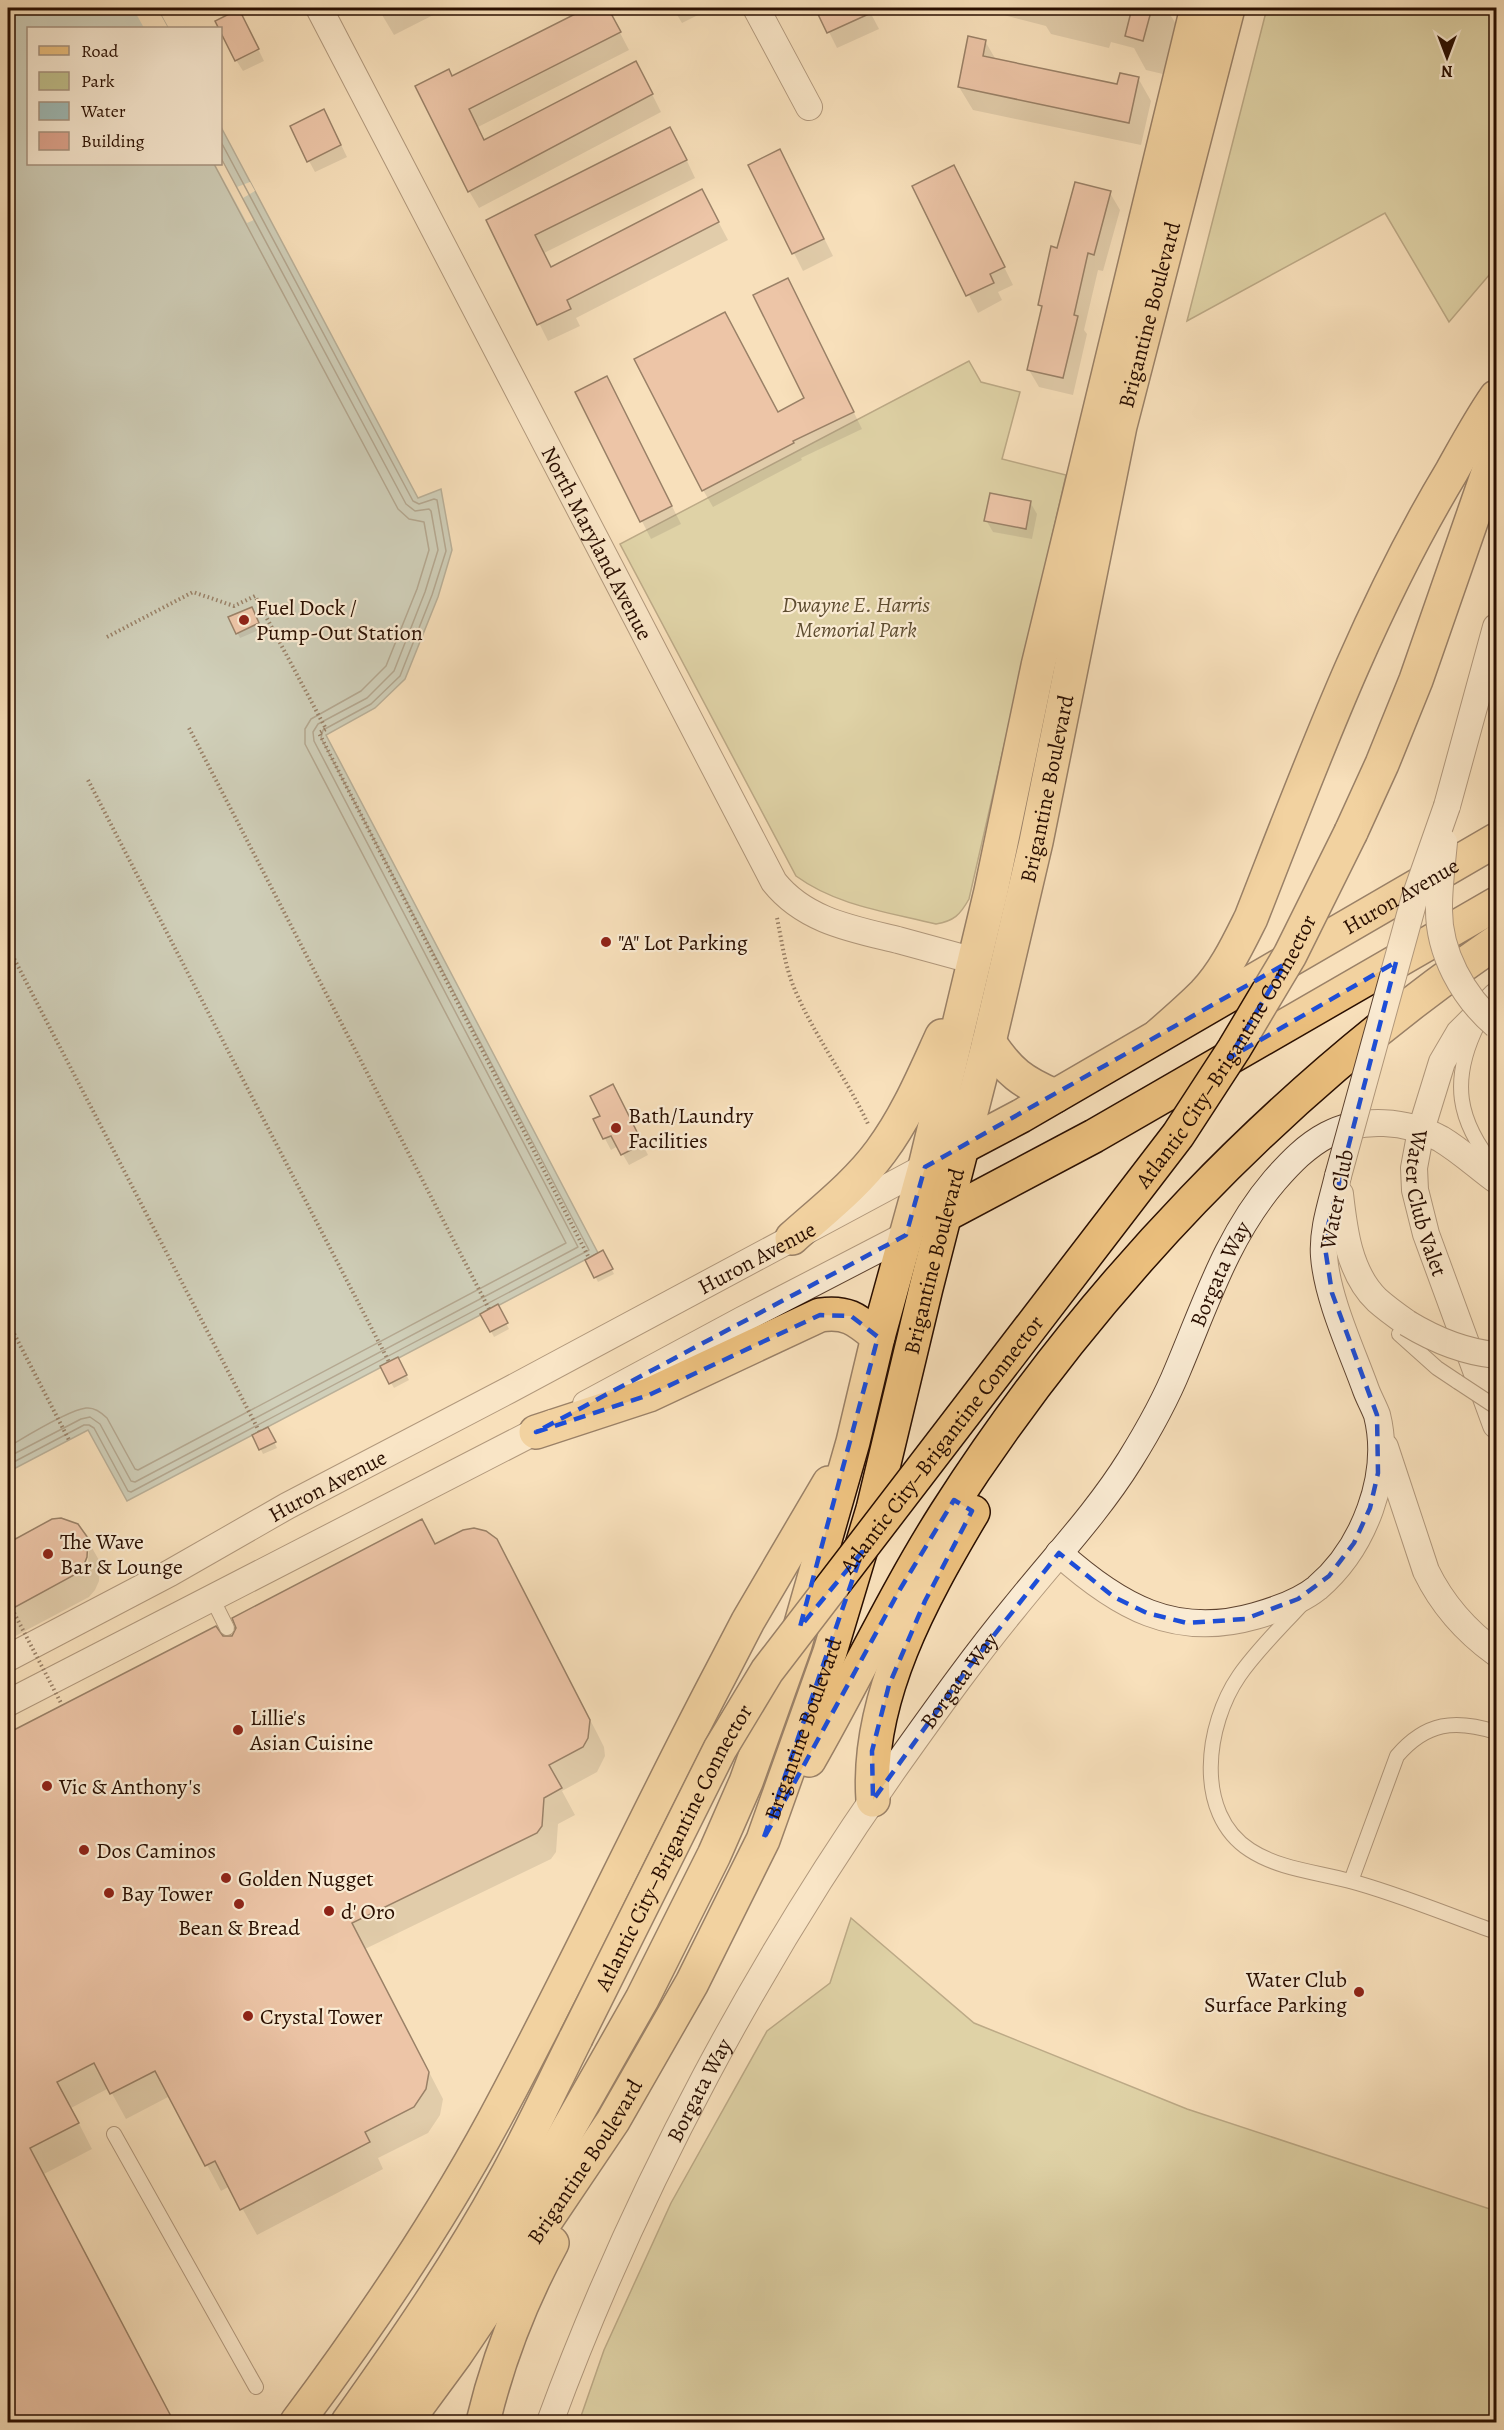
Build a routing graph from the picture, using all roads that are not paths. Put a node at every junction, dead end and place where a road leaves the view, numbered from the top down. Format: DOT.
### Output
graph roads {
  1 [pos="319,8"];
  2 [pos="756,8"];
  3 [pos="1197,8"];
  4 [pos="1228,8"];
  5 [pos="809,107"];
  6 [pos="1497,397"];
  7 [pos="1497,450"];
  8 [pos="1497,627"];
  9 [pos="1038,666"];
  10 [pos="1072,675"];
  11 [pos="1447,806"];
  12 [pos="1497,840"];
  13 [pos="1497,904"];
  14 [pos="1497,942"];
  15 [pos="973,969"];
  16 [pos="1495,997"];
  17 [pos="1497,1025"];
  18 [pos="1159,1035"];
  19 [pos="989,1042"];
  20 [pos="1055,1096"];
  21 [pos="1421,1130"];
  22 [pos="963,1147"];
  23 [pos="925,1167"];
  24 [pos="1497,1168"];
  25 [pos="1338,1176"];
  26 [pos="1497,1180"];
  27 [pos="944,1215"];
  28 [pos="906,1235"];
  29 [pos="792,1239"];
  30 [pos="1403,1329"];
  31 [pos="878,1337"];
  32 [pos="1061,1353"];
  33 [pos="1497,1355"];
  34 [pos="1497,1407"];
  35 [pos="1377,1415"];
  36 [pos="1497,1425"];
  37 [pos="536,1432"];
  38 [pos="853,1442"];
  39 [pos="1059,1553"];
  40 [pos="1316,1589"];
  41 [pos="212,1598"];
  42 [pos="227,1628"];
  43 [pos="1497,1653"];
  44 [pos="8,1658"];
  45 [pos="8,1703"];
  46 [pos="1497,1732"];
  47 [pos="873,1800"];
  48 [pos="763,1840"];
  49 [pos="1351,1881"];
  50 [pos="1497,1932"];
  51 [pos="613,2121"];
  52 [pos="114,2134"];
  53 [pos="256,2387"];
  54 [pos="297,2422"];
  55 [pos="348,2422"];
  56 [pos="371,2422"];
  57 [pos="406,2422"];
  58 [pos="483,2422"];
  59 [pos="550,2422"];
  1 -- 15 [label="street, North Maryland Avenue"];
  2 -- 5 [label="street"];
  3 -- 9 [label="main road, Brigantine Boulevard"];
  4 -- 10 [label="main road, Brigantine Boulevard"];
  6 -- 18 [label="main road"];
  7 -- 55 [label="main road, Atlantic City–Brigantine Connector, bridge"];
  8 -- 11 [label="street, Water Club"];
  9 -- 10 [label="main road"];
  9 -- 15 [label="main road, Brigantine Boulevard"];
  10 -- 19 [label="main road, Brigantine Boulevard"];
  11 -- 17 [label="street, bridge"];
  11 -- 25 [label="street, Water Club, bridge"];
  12 -- 18 [label="main road, Huron Avenue"];
  13 -- 27 [label="main road, Huron Avenue"];
  14 -- 32 [label="main road, Atlantic City–Brigantine Connector"];
  15 -- 23 [label="main road, Brigantine Boulevard"];
  15 -- 29 [label="main road"];
  16 -- 21 [label="street, Water Club Valet"];
  16 -- 24 [label="lane"];
  18 -- 20 [label="main road, Huron Avenue"];
  19 -- 20 [label="main road"];
  19 -- 22 [label="main road, Brigantine Boulevard"];
  20 -- 22 [label="main road, Huron Avenue"];
  21 -- 26 [label="street, Borgata Way"];
  21 -- 36 [label="street, Water Club Valet"];
  21 -- 39 [label="street, Borgata Way"];
  22 -- 23 [label="main road, Huron Avenue"];
  22 -- 27 [label="main road, Brigantine Boulevard"];
  23 -- 28 [label="main road, Brigantine Boulevard"];
  23 -- 29 [label="street, Huron Avenue"];
  25 -- 30 [label="street"];
  25 -- 35 [label="street, Water Club"];
  27 -- 28 [label="main road, Huron Avenue"];
  27 -- 48 [label="main road, Brigantine Boulevard"];
  28 -- 31 [label="main road, Brigantine Boulevard"];
  28 -- 37 [label="street, Huron Avenue"];
  29 -- 44 [label="street, Huron Avenue"];
  30 -- 33 [label="street, bridge"];
  30 -- 34 [label="lane, bridge"];
  31 -- 37 [label="main road"];
  31 -- 38 [label="main road, Brigantine Boulevard"];
  32 -- 47 [label="main road"];
  32 -- 48 [label="main road, Atlantic City–Brigantine Connector"];
  35 -- 40 [label="street, Water Club"];
  35 -- 43 [label="street"];
  37 -- 41 [label="street, Huron Avenue"];
  38 -- 54 [label="main road"];
  38 -- 56 [label="main road, Brigantine Boulevard"];
  39 -- 40 [label="street, Water Club"];
  39 -- 47 [label="street, Borgata Way"];
  40 -- 49 [label="lane"];
  41 -- 42 [label="lane"];
  41 -- 45 [label="street, Huron Avenue"];
  46 -- 49 [label="lane"];
  47 -- 59 [label="street, Borgata Way"];
  48 -- 51 [label="main road, Brigantine Boulevard"];
  49 -- 50 [label="lane"];
  51 -- 57 [label="main road, Brigantine Boulevard"];
  51 -- 58 [label="main road"];
  52 -- 53 [label="lane"];
}
